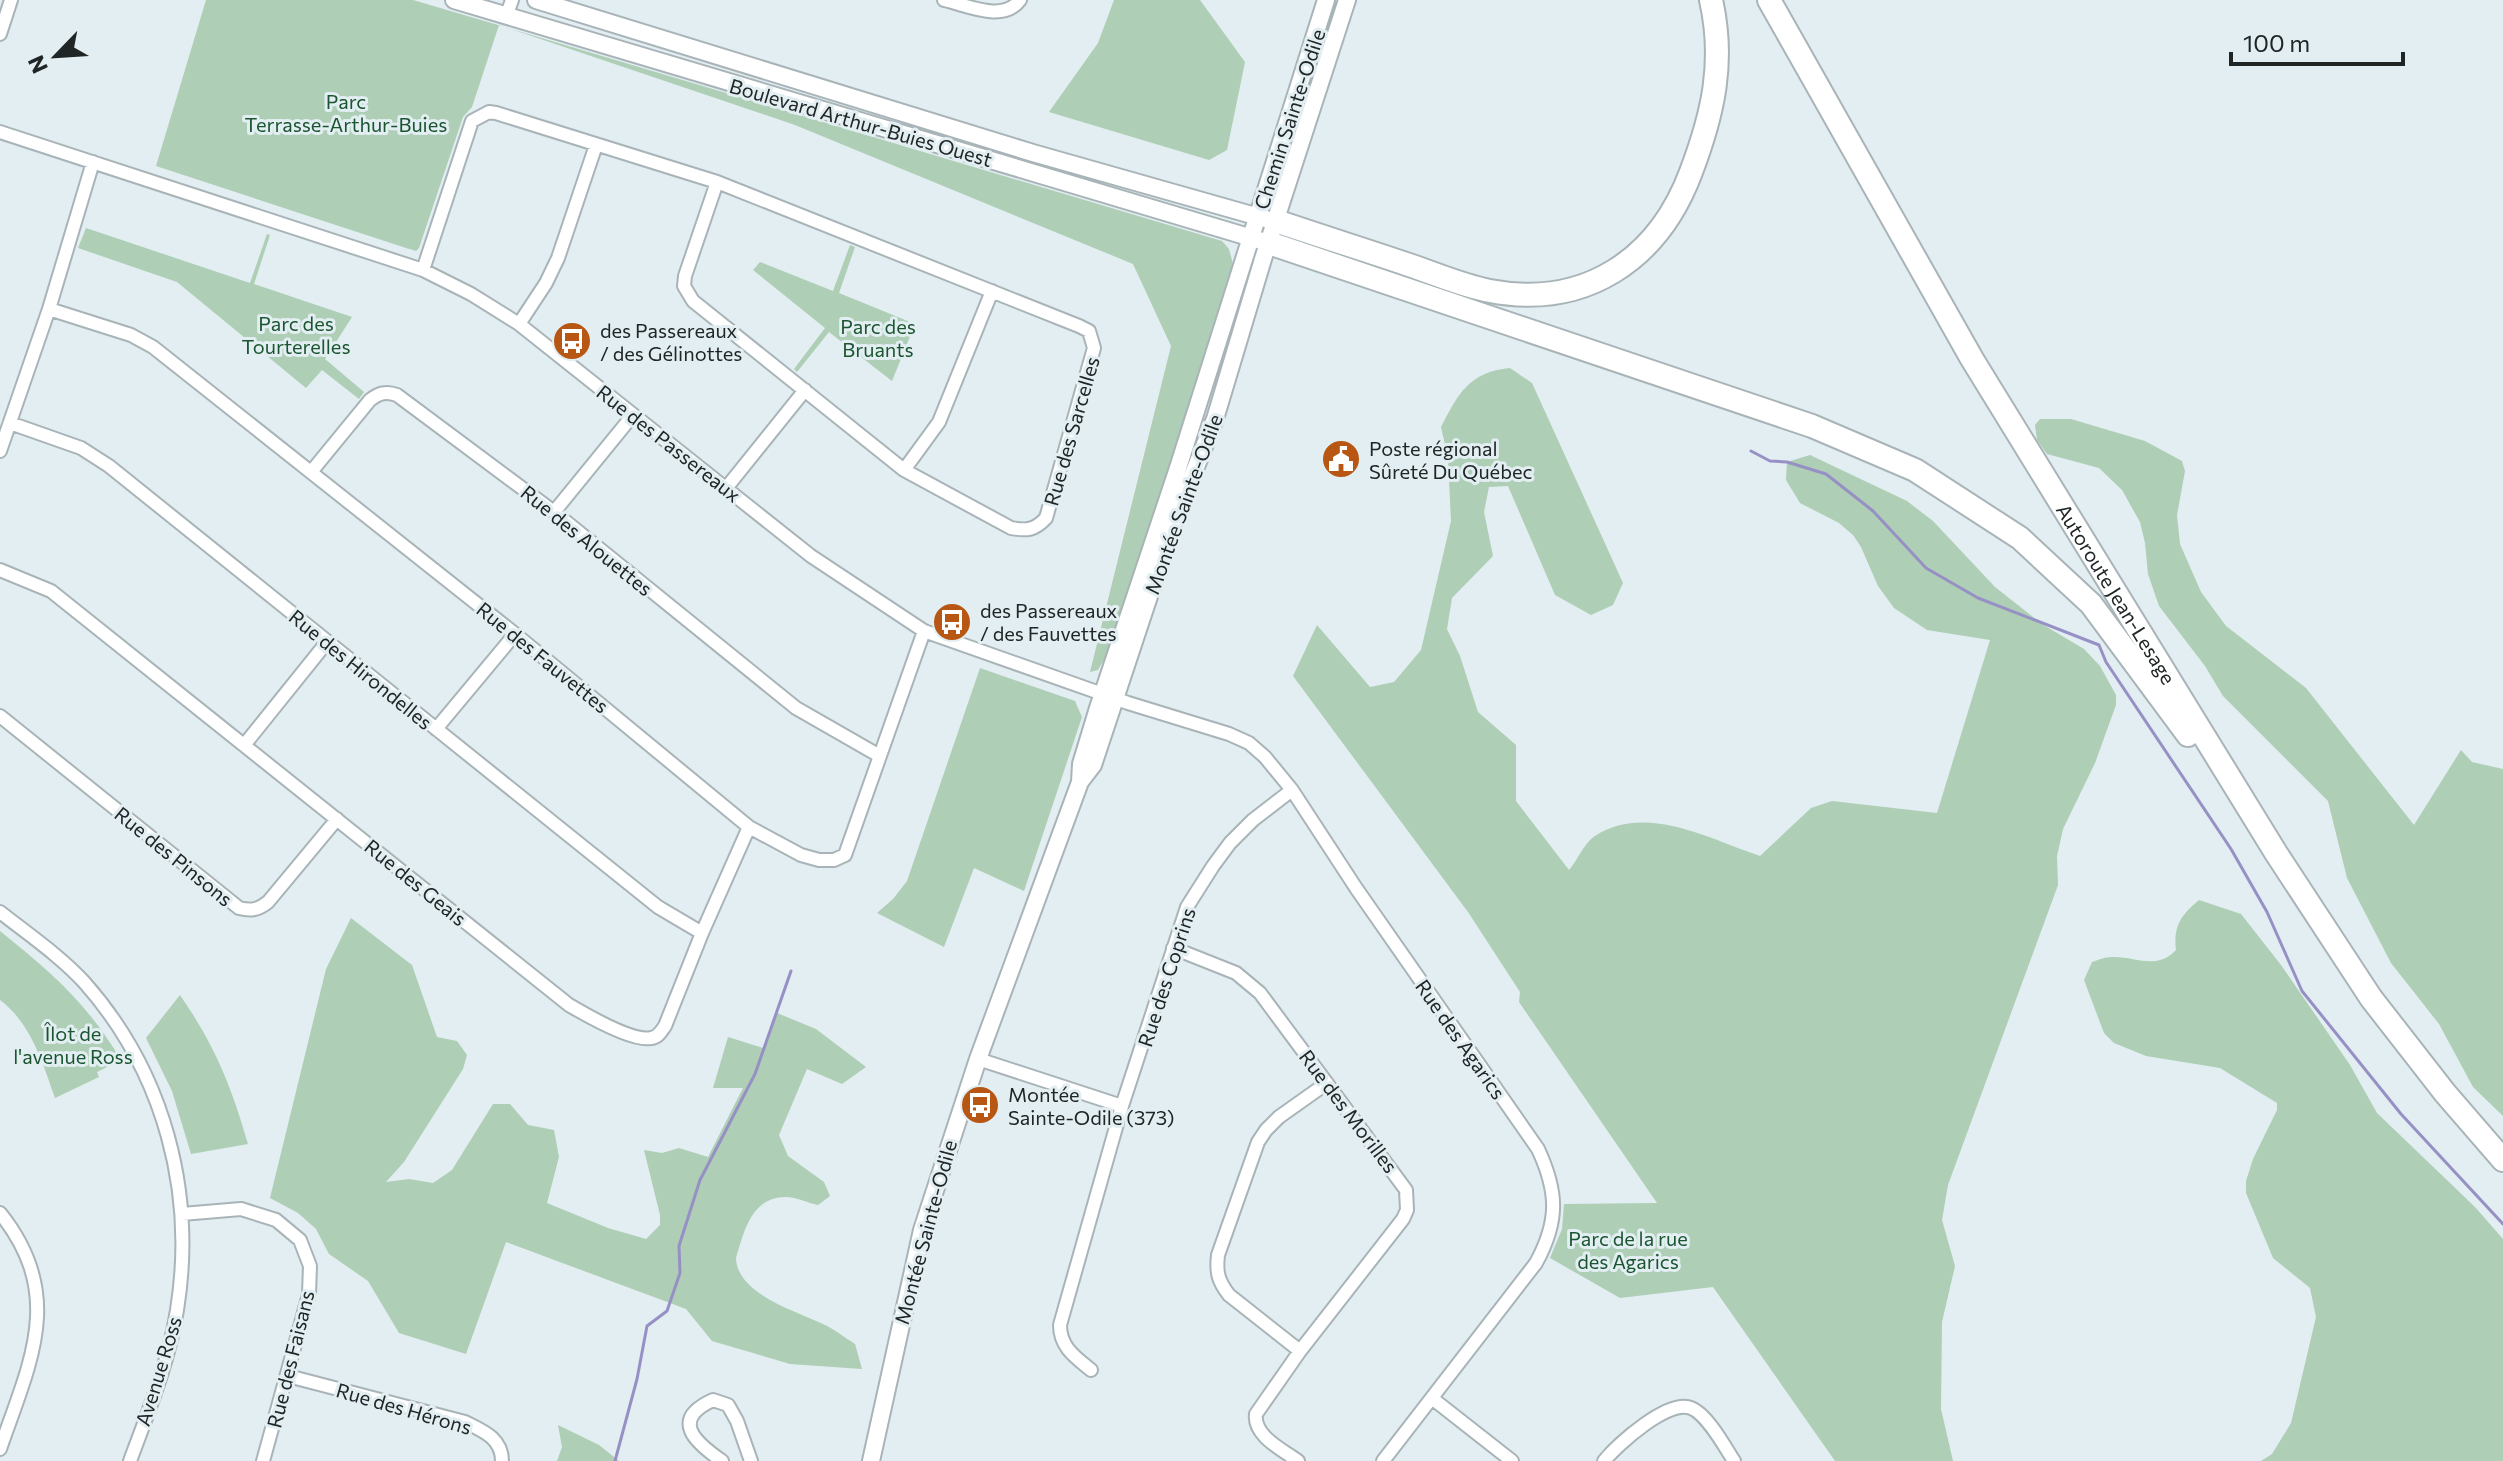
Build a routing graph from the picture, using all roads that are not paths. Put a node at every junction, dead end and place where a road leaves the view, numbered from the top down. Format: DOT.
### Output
graph roads {
  1 [pos="11,0"];
  2 [pos="454,0"];
  3 [pos="512,0"];
  4 [pos="536,0"];
  5 [pos="944,0"];
  6 [pos="1020,0"];
  7 [pos="1326,0"];
  8 [pos="1347,0"];
  9 [pos="1711,0"];
  10 [pos="1769,0"];
  11 [pos="498,9"];
  12 [pos="0,34"];
  13 [pos="0,132"];
  14 [pos="596,145"];
  15 [pos="93,162"];
  16 [pos="717,182"];
  17 [pos="1267,219"];
  18 [pos="1260,240"];
  19 [pos="423,270"];
  20 [pos="992,291"];
  21 [pos="49,309"];
  22 [pos="519,324"];
  23 [pos="805,390"];
  24 [pos="633,415"];
  25 [pos="10,423"];
  26 [pos="0,451"];
  27 [pos="904,470"];
  28 [pos="311,472"];
  29 [pos="727,487"];
  30 [pos="554,512"];
  31 [pos="0,570"];
  32 [pos="924,631"];
  33 [pos="515,634"];
  34 [pos="327,642"];
  35 [pos="1109,696"];
  36 [pos="0,716"];
  37 [pos="436,729"];
  38 [pos="245,744"];
  39 [pos="878,755"];
  40 [pos="1292,790"];
  41 [pos="337,819"];
  42 [pos="749,827"];
  43 [pos="2276,853"];
  44 [pos="0,912"];
  45 [pos="702,933"];
  46 [pos="1173,948"];
  47 [pos="978,1059"];
  48 [pos="1327,1083"];
  49 [pos="1122,1106"];
  50 [pos="2503,1160"];
  51 [pos="0,1213"];
  52 [pos="182,1214"];
  53 [pos="1300,1351"];
  54 [pos="1091,1370"];
  55 [pos="288,1376"];
  56 [pos="1433,1399"];
  57 [pos="0,1449"];
  58 [pos="130,1461"];
  59 [pos="263,1461"];
  60 [pos="502,1461"];
  61 [pos="722,1461"];
  62 [pos="751,1461"];
  63 [pos="871,1461"];
  64 [pos="1298,1461"];
  65 [pos="1383,1461"];
  66 [pos="1512,1461"];
  67 [pos="1604,1461"];
  68 [pos="1734,1461"];
  1 -- 12 [label="street"];
  2 -- 11 [label="main road, Boulevard Arthur-Buies Ouest"];
  3 -- 11 [label="street"];
  4 -- 17 [label="main road, Boulevard Arthur-Buies Ouest"];
  5 -- 6 [label="street"];
  7 -- 17 [label="main road, Chemin Sainte-Odile"];
  8 -- 17 [label="main road, Chemin Sainte-Odile"];
  9 -- 17 [label="highway"];
  10 -- 43 [label="highway, Autoroute Jean-Lesage"];
  11 -- 18 [label="main road, Boulevard Arthur-Buies Ouest"];
  13 -- 15 [label="street, Rue des Passereaux"];
  14 -- 16 [label="street, Rue des Sarcelles"];
  14 -- 19 [label="street, Rue des Sarcelles"];
  14 -- 22 [label="street"];
  15 -- 19 [label="street, Rue des Passereaux"];
  15 -- 21 [label="street"];
  16 -- 20 [label="street, Rue des Sarcelles"];
  16 -- 23 [label="street, Rue des Sarcelles"];
  17 -- 18 [label="main road, Montée Sainte-Odile"];
  18 -- 35 [label="main road, Montée Sainte-Odile"];
  18 -- 43 [label="highway"];
  19 -- 22 [label="street, Rue des Passereaux"];
  20 -- 27 [label="street"];
  20 -- 27 [label="street, Rue des Sarcelles"];
  21 -- 25 [label="street"];
  21 -- 28 [label="street, Rue des Fauvettes"];
  22 -- 24 [label="street, Rue des Passereaux"];
  23 -- 27 [label="street, Rue des Sarcelles"];
  23 -- 29 [label="street"];
  24 -- 29 [label="street, Rue des Passereaux"];
  24 -- 30 [label="street"];
  25 -- 26 [label="street"];
  25 -- 34 [label="street, Rue des Hirondelles"];
  28 -- 30 [label="street, Rue des Alouettes"];
  28 -- 33 [label="street, Rue des Fauvettes"];
  29 -- 32 [label="street, Rue des Passereaux"];
  30 -- 39 [label="street, Rue des Alouettes"];
  31 -- 38 [label="street, Rue des Geais"];
  32 -- 35 [label="street, Rue des Passereaux"];
  32 -- 39 [label="street, Rue des Fauvettes"];
  33 -- 37 [label="street"];
  33 -- 42 [label="street, Rue des Fauvettes"];
  34 -- 37 [label="street, Rue des Hirondelles"];
  34 -- 38 [label="street"];
  35 -- 40 [label="street, Rue des Agarics"];
  35 -- 47 [label="main road, Montée Sainte-Odile"];
  36 -- 41 [label="street, Rue des Pinsons"];
  37 -- 45 [label="street, Rue des Hirondelles"];
  38 -- 41 [label="street, Rue des Geais"];
  39 -- 42 [label="street, Rue des Fauvettes"];
  40 -- 46 [label="street, Rue des Coprins"];
  40 -- 56 [label="street, Rue des Agarics"];
  41 -- 45 [label="street, Rue des Geais"];
  42 -- 45 [label="street, Rue des Geais"];
  43 -- 50 [label="highway, Autoroute Jean-Lesage"];
  44 -- 52 [label="street, Avenue Ross"];
  46 -- 48 [label="street, Rue des Morilles"];
  46 -- 49 [label="street, Rue des Coprins"];
  47 -- 49 [label="street"];
  47 -- 63 [label="main road, Montée Sainte-Odile"];
  48 -- 53 [label="street, Rue des Morilles"];
  48 -- 53 [label="street"];
  49 -- 54 [label="street, Rue des Coprins"];
  51 -- 57 [label="street"];
  52 -- 55 [label="street, Rue des Faisans"];
  52 -- 58 [label="street, Avenue Ross"];
  53 -- 64 [label="street, Rue des Morilles"];
  55 -- 59 [label="street, Rue des Faisans"];
  55 -- 60 [label="street, Rue des Hérons"];
  56 -- 65 [label="street, Rue des Agarics"];
  56 -- 66 [label="street"];
  61 -- 62 [label="street"];
  67 -- 68 [label="street"];
}
